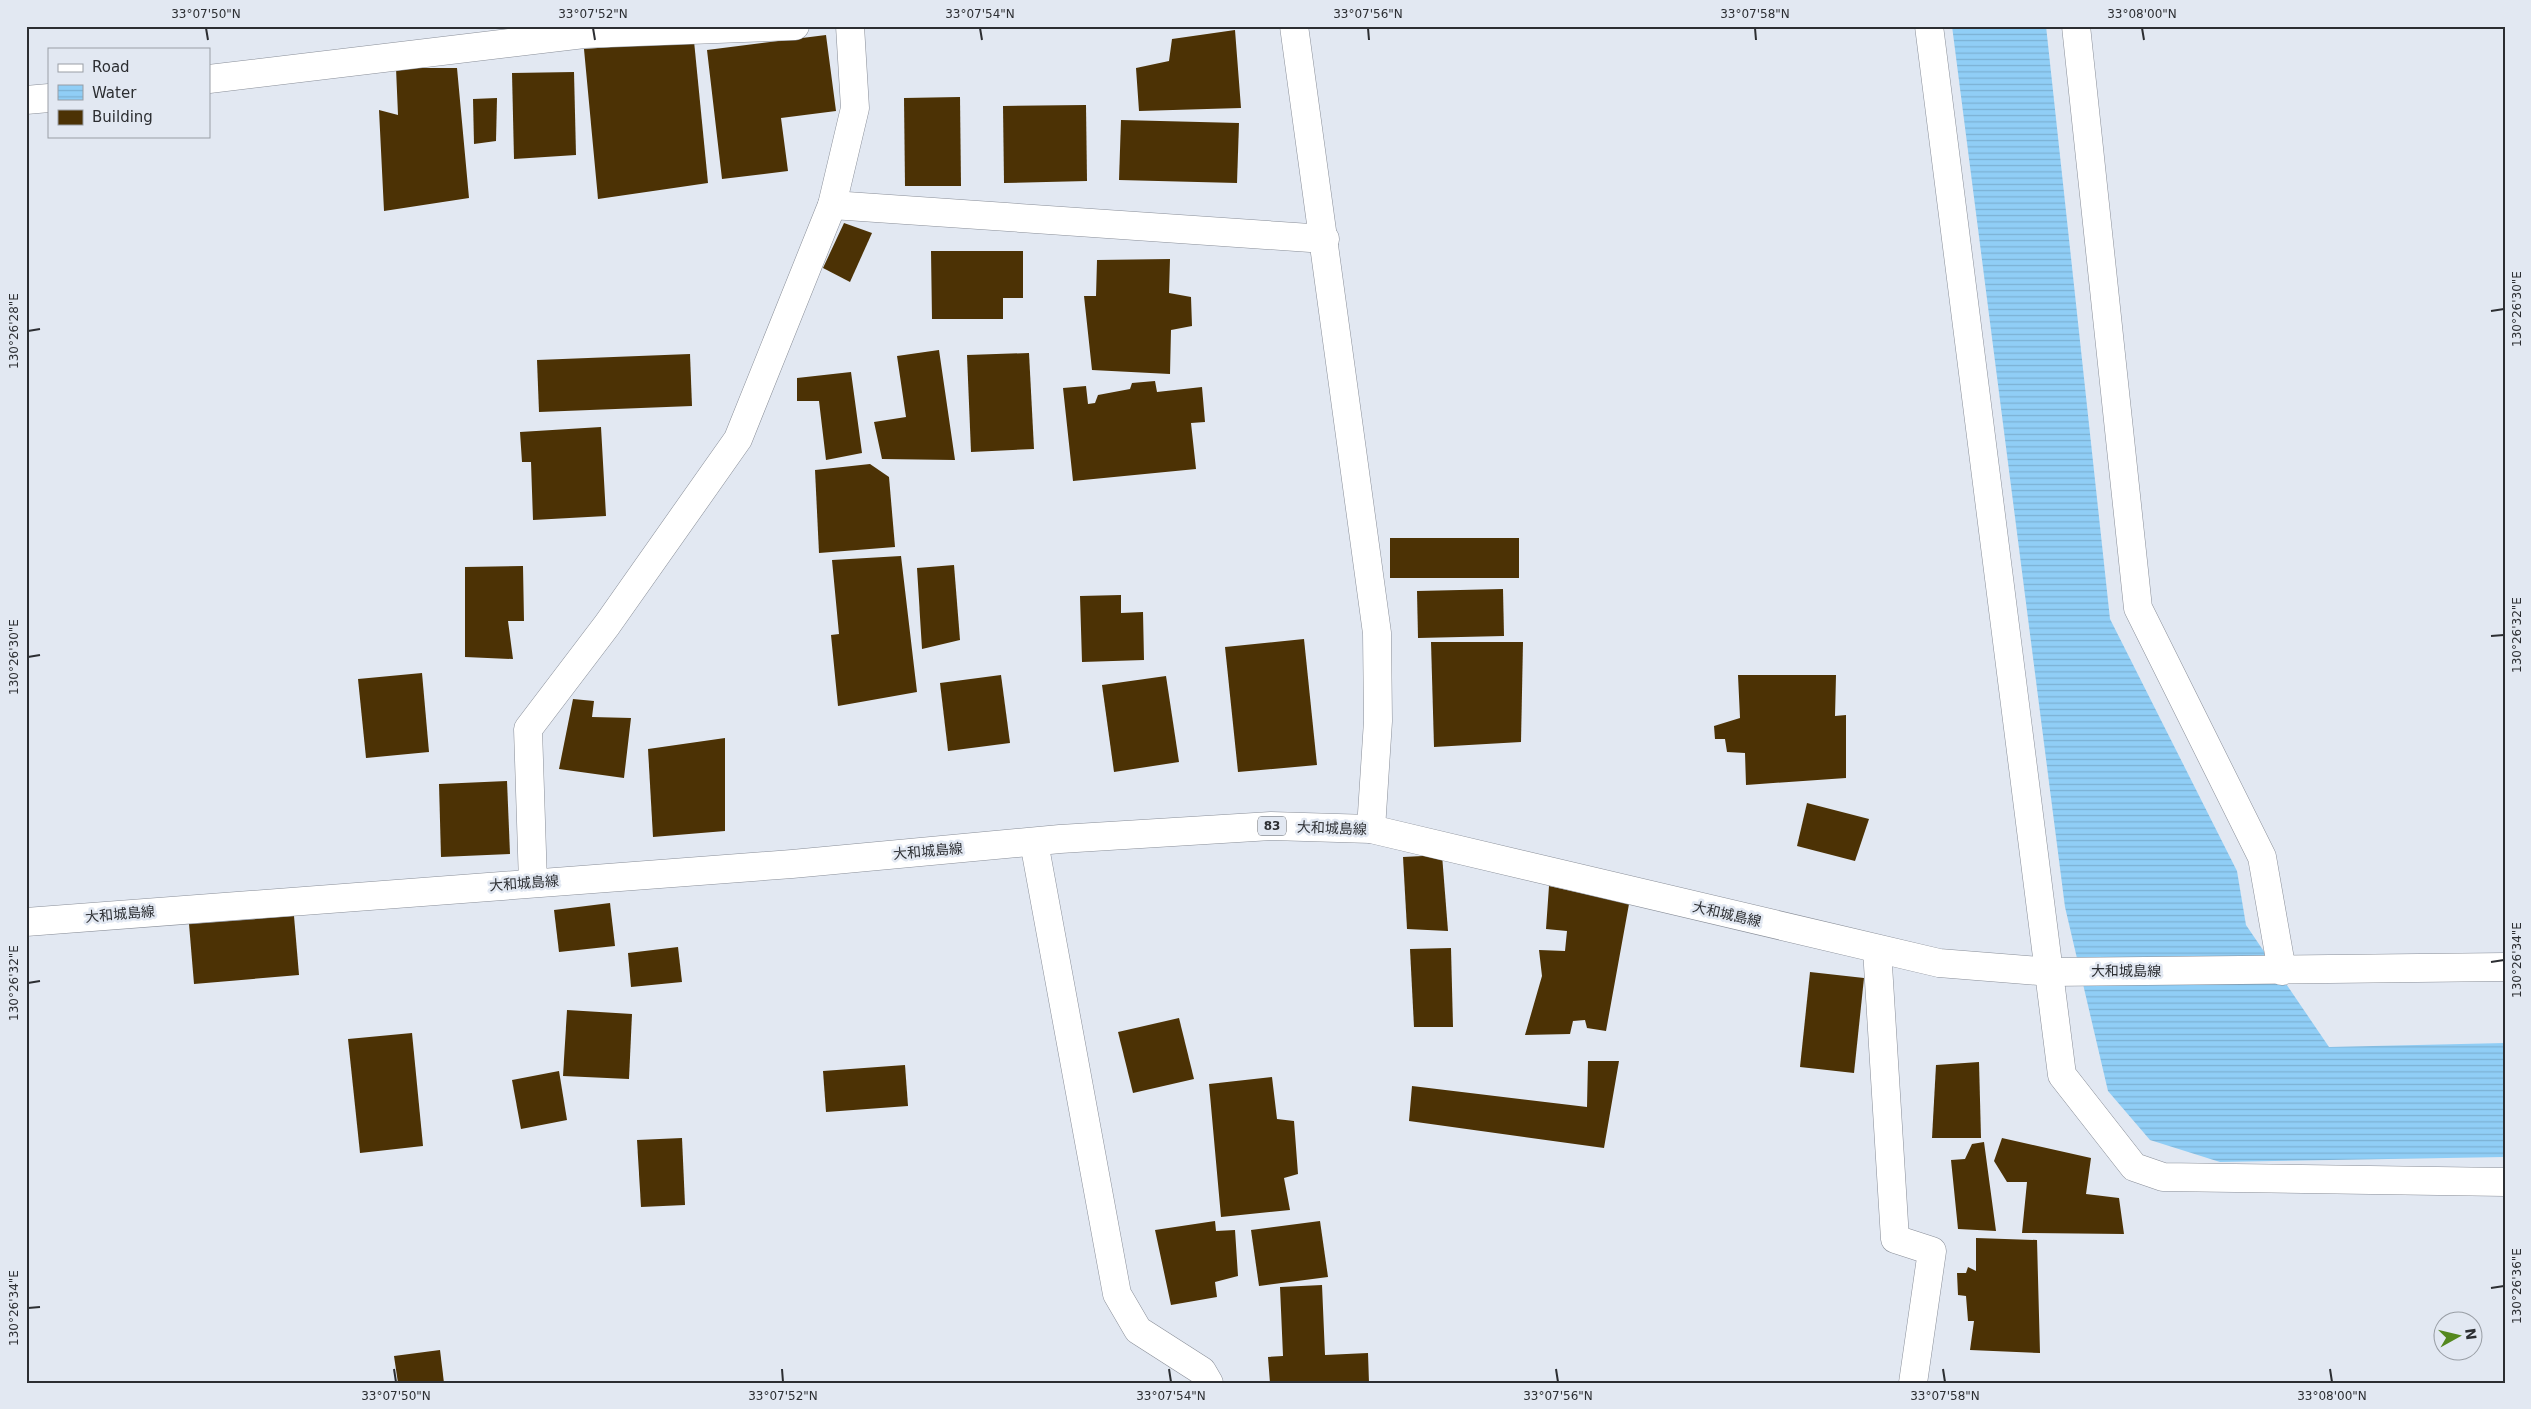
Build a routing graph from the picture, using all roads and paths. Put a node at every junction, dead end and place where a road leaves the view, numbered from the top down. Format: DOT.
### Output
graph roads {
  1 [pos="795,26"];
  2 [pos="850,26"];
  3 [pos="1294,26"];
  4 [pos="1929,26"];
  5 [pos="2076,26"];
  6 [pos="210,79"];
  7 [pos="48,98"];
  8 [pos="26,100"];
  9 [pos="832,205"];
  10 [pos="1325,239"];
  11 [pos="1371,829"];
  12 [pos="1034,842"];
  13 [pos="533,883"];
  14 [pos="26,922"];
  15 [pos="1877,949"];
  16 [pos="2505,967"];
  17 [pos="2282,970"];
  18 [pos="2051,972"];
  19 [pos="2505,1182"];
  20 [pos="1209,1383"];
  21 [pos="1913,1383"];
  1 -- 6 [label="street"];
  2 -- 9 [label="street"];
  3 -- 10 [label="street"];
  4 -- 18 [label="street"];
  5 -- 17 [label="street"];
  7 -- 8 [label="street"];
  9 -- 10 [label="street"];
  9 -- 13 [label="street"];
  10 -- 11 [label="street"];
  11 -- 12 [label="street, 大和城島線 / 83"];
  11 -- 15 [label="street, 大和城島線 / 83"];
  12 -- 13 [label="street, 大和城島線 / 83"];
  12 -- 20 [label="street"];
  13 -- 14 [label="street, 大和城島線 / 83"];
  15 -- 18 [label="street, 大和城島線 / 83"];
  15 -- 21 [label="street"];
  16 -- 17 [label="street, 大和城島線 / 83"];
  17 -- 18 [label="street, 大和城島線 / 83"];
  18 -- 19 [label="street"];
}
